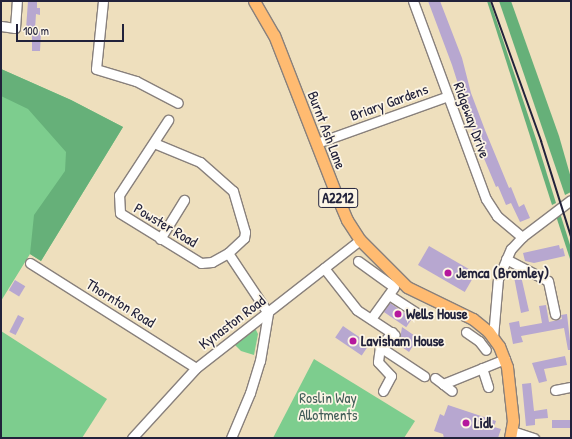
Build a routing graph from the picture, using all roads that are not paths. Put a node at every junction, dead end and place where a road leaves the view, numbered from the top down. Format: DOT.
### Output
graph roads {
  1 [pos="17,1"];
  2 [pos="103,1"];
  3 [pos="254,1"];
  4 [pos="413,1"];
  5 [pos="1,26"];
  6 [pos="448,96"];
  7 [pos="178,103"];
  8 [pos="168,120"];
  9 [pos="154,143"];
  10 [pos="317,143"];
  11 [pos="184,200"];
  12 [pos="571,200"];
  13 [pos="522,236"];
  14 [pos="160,239"];
  15 [pos="360,240"];
  16 [pos="228,254"];
  17 [pos="506,259"];
  18 [pos="358,261"];
  19 [pos="30,263"];
  20 [pos="324,268"];
  21 [pos="388,295"];
  22 [pos="268,312"];
  23 [pos="418,314"];
  24 [pos="555,314"];
  25 [pos="371,319"];
  26 [pos="466,332"];
  27 [pos="490,334"];
  28 [pos="479,341"];
  29 [pos="380,347"];
  30 [pos="486,350"];
  31 [pos="505,359"];
  32 [pos="196,368"];
  33 [pos="482,368"];
  34 [pos="424,376"];
  35 [pos="435,378"];
  36 [pos="443,384"];
  37 [pos="488,386"];
  38 [pos="571,387"];
  39 [pos="555,390"];
  40 [pos="382,391"];
  41 [pos="452,391"];
  42 [pos="511,435"];
  43 [pos="132,438"];
  44 [pos="231,438"];
  45 [pos="534,438"];
  1 -- 5 [label="street"];
  2 -- 7 [label="street"];
  3 -- 10 [label="main road, Burnt Ash Lane / A2212"];
  4 -- 6 [label="street, Ridgeway Drive"];
  6 -- 10 [label="street, Briary Gardens"];
  6 -- 13 [label="street, Ridgeway Drive"];
  8 -- 9 [label="street, Powster Road"];
  9 -- 14 [label="street, Powster Road"];
  9 -- 16 [label="street, Powster Road"];
  10 -- 15 [label="main road, Burnt Ash Lane / A2212"];
  11 -- 14 [label="street"];
  12 -- 13 [label="street"];
  13 -- 17 [label="street"];
  14 -- 16 [label="street, Powster Road"];
  15 -- 20 [label="street, Kynaston Road"];
  15 -- 27 [label="main road, Burnt Ash Lane / A2212"];
  16 -- 22 [label="street"];
  17 -- 24 [label="street"];
  17 -- 27 [label="street"];
  18 -- 21 [label="street"];
  19 -- 32 [label="street, Thornton Road"];
  20 -- 22 [label="street, Kynaston Road"];
  20 -- 25 [label="street"];
  21 -- 23 [label="street"];
  21 -- 25 [label="street"];
  22 -- 32 [label="street, Kynaston Road"];
  22 -- 44 [label="street"];
  25 -- 29 [label="street"];
  26 -- 28 [label="street"];
  27 -- 28 [label="street"];
  27 -- 31 [label="main road, Burnt Ash Lane / A2212"];
  28 -- 30 [label="street"];
  29 -- 34 [label="street"];
  29 -- 40 [label="street"];
  31 -- 33 [label="street"];
  31 -- 42 [label="main road, Burnt Ash Lane / A2212"];
  32 -- 43 [label="street, Kynaston Road"];
  33 -- 36 [label="street"];
  33 -- 37 [label="street"];
  35 -- 36 [label="street"];
  36 -- 41 [label="street"];
  38 -- 39 [label="street"];
  42 -- 45 [label="street"];
}
